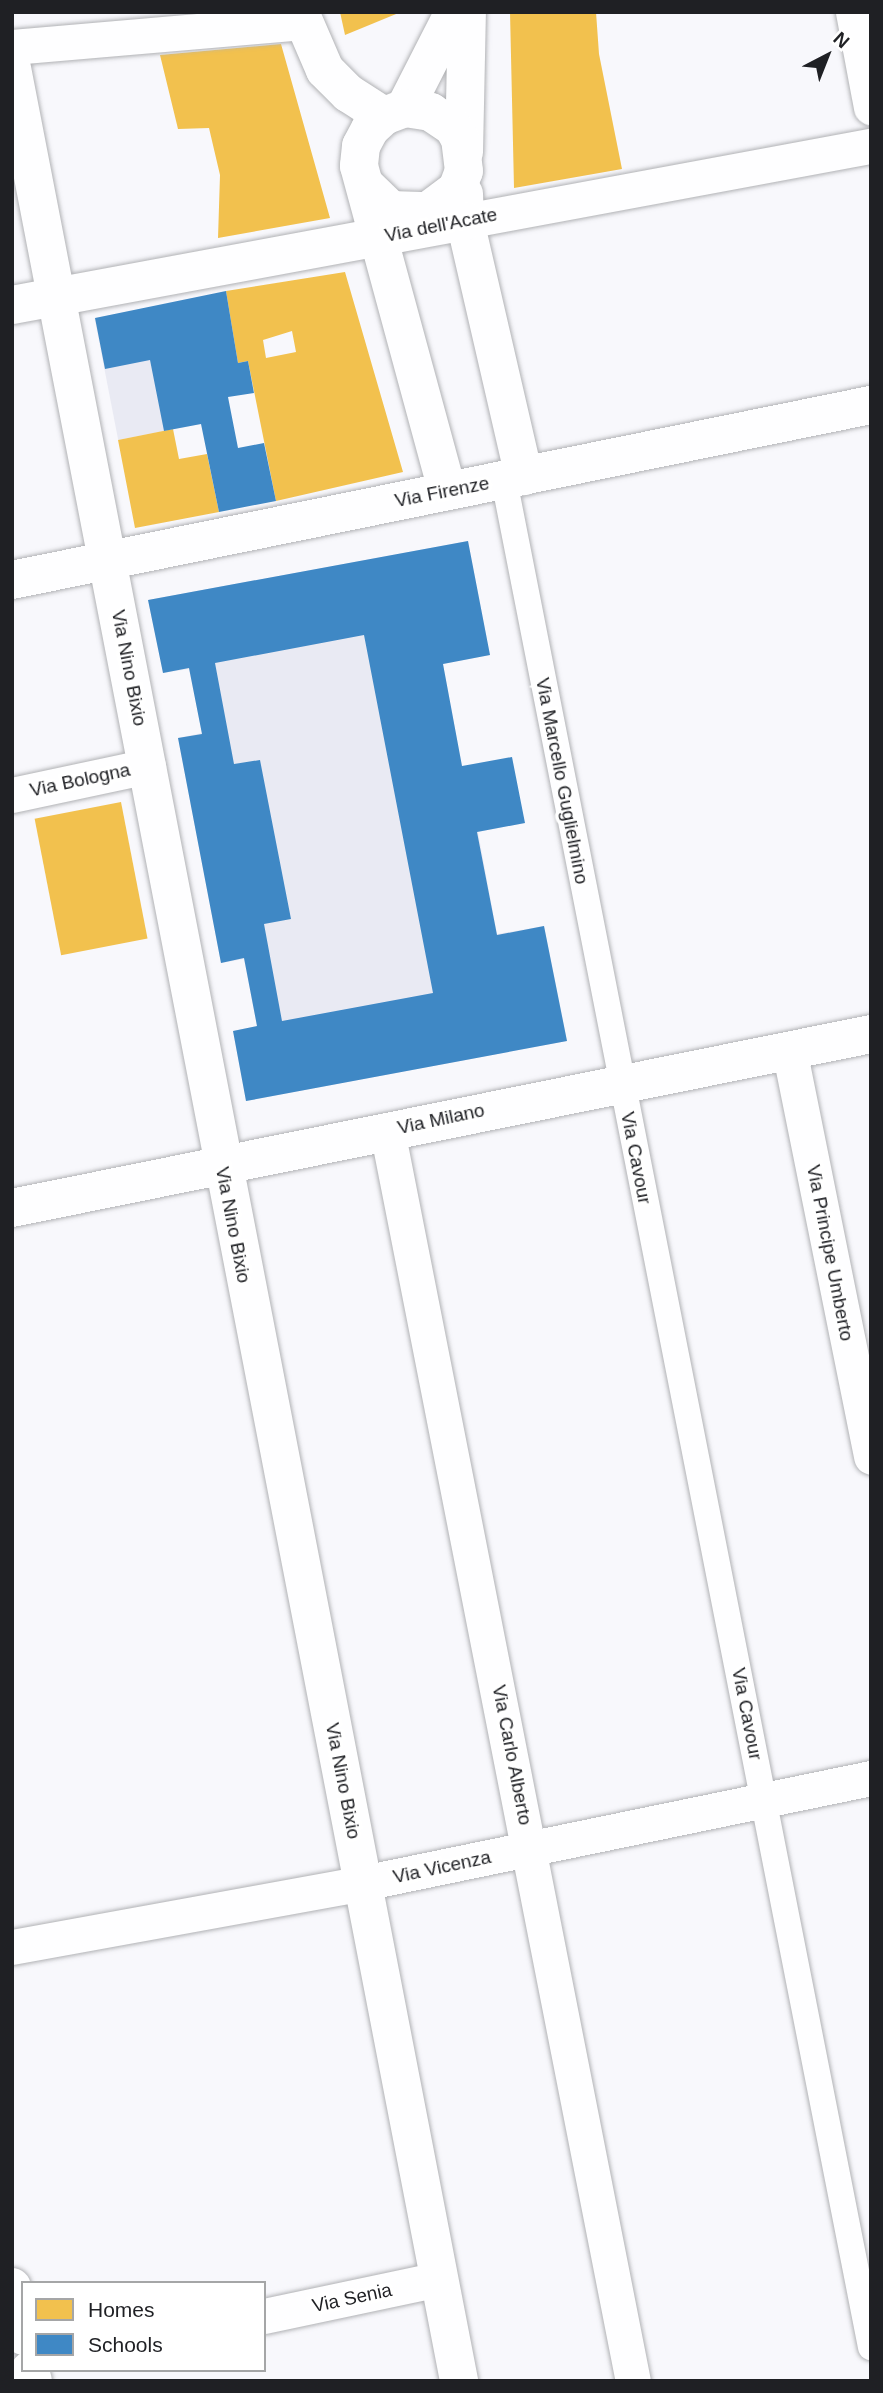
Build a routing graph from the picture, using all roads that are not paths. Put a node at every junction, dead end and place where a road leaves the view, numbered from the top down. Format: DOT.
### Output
graph roads {
  1 [pos="454,12"];
  2 [pos="467,12"];
  3 [pos="853,12"];
  4 [pos="302,17"];
  5 [pos="12,47"];
  6 [pos="12,68"];
  7 [pos="871,107"];
  8 [pos="394,112"];
  9 [pos="871,146"];
  10 [pos="464,162"];
  11 [pos="365,185"];
  12 [pos="465,221"];
  13 [pos="377,238"];
  14 [pos="58,296"];
  15 [pos="12,305"];
  16 [pos="871,405"];
  17 [pos="514,478"];
  18 [pos="447,491"];
  19 [pos="107,561"];
  20 [pos="12,580"];
  21 [pos="148,766"];
  22 [pos="12,795"];
  23 [pos="871,1034"];
  24 [pos="789,1049"];
  25 [pos="620,1082"];
  26 [pos="387,1130"];
  27 [pos="221,1164"];
  28 [pos="12,1209"];
  29 [pos="871,1457"];
  30 [pos="871,1778"];
  31 [pos="764,1800"];
  32 [pos="531,1848"];
  33 [pos="363,1883"];
  34 [pos="12,1947"];
  35 [pos="439,2279"];
  36 [pos="12,2287"];
  37 [pos="266,2316"];
  38 [pos="21,2327"];
  39 [pos="871,2347"];
  40 [pos="459,2381"];
  41 [pos="633,2381"];
  1 -- 8 [label="street"];
  2 -- 10 [label="street, Via Marcello Guglielmino"];
  3 -- 7 [label="street"];
  4 -- 5 [label="street"];
  4 -- 8 [label="street"];
  6 -- 14 [label="street, Via Nino Bixio"];
  8 -- 10 [label="street"];
  8 -- 11 [label="street"];
  9 -- 12 [label="street, Via dell'Acate"];
  10 -- 11 [label="street"];
  10 -- 12 [label="street, Via Marcello Guglielmino"];
  11 -- 13 [label="street"];
  12 -- 13 [label="street, Via dell'Acate"];
  12 -- 17 [label="street, Via Marcello Guglielmino"];
  13 -- 14 [label="street, Via dell'Acate"];
  13 -- 18 [label="street"];
  14 -- 15 [label="street, Via dell'Acate"];
  14 -- 19 [label="street, Via Nino Bixio"];
  16 -- 17 [label="street, Via Firenze"];
  17 -- 18 [label="street, Via Firenze"];
  17 -- 25 [label="street, Via Marcello Guglielmino"];
  18 -- 19 [label="street, Via Firenze"];
  19 -- 20 [label="street, Via Firenze"];
  19 -- 21 [label="street, Via Nino Bixio"];
  21 -- 22 [label="street, Via Bologna"];
  21 -- 27 [label="street, Via Nino Bixio"];
  23 -- 24 [label="street, Via Milano"];
  24 -- 25 [label="street, Via Milano"];
  24 -- 29 [label="street, Via Principe Umberto"];
  25 -- 26 [label="street, Via Milano"];
  25 -- 31 [label="street, Via Cavour"];
  26 -- 27 [label="street, Via Milano"];
  26 -- 32 [label="street, Via Carlo Alberto"];
  27 -- 28 [label="street, Via Milano"];
  27 -- 33 [label="street, Via Nino Bixio"];
  30 -- 31 [label="street, Via Vicenza"];
  31 -- 32 [label="street, Via Vicenza"];
  31 -- 39 [label="street, Via Cavour"];
  32 -- 33 [label="street, Via Vicenza"];
  32 -- 41 [label="street, Via Carlo Alberto"];
  33 -- 34 [label="street, Via Vicenza"];
  33 -- 35 [label="street, Via Nino Bixio"];
  35 -- 37 [label="street, Via Senia"];
  35 -- 40 [label="street, Via Nino Bixio"];
  36 -- 38 [label="street"];
}
